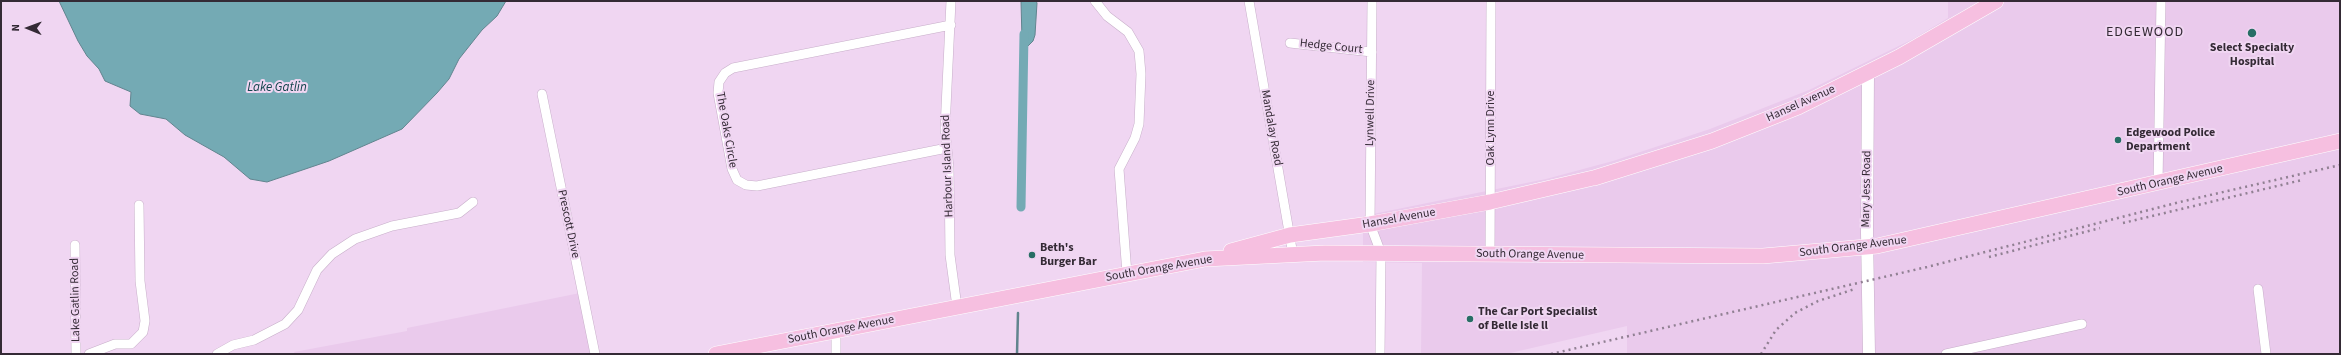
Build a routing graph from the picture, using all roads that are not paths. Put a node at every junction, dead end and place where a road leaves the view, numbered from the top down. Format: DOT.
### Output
graph roads {
  1 [pos="951,1"];
  2 [pos="1095,1"];
  3 [pos="1249,1"];
  4 [pos="1372,1"];
  5 [pos="1491,1"];
  6 [pos="1996,1"];
  7 [pos="2161,1"];
  8 [pos="951,25"];
  9 [pos="1290,43"];
  10 [pos="1372,52"];
  11 [pos="1868,73"];
  12 [pos="542,94"];
  13 [pos="2340,141"];
  14 [pos="946,148"];
  15 [pos="2158,184"];
  16 [pos="473,202"];
  17 [pos="1490,202"];
  18 [pos="139,205"];
  19 [pos="1370,224"];
  20 [pos="1290,235"];
  21 [pos="75,245"];
  22 [pos="1867,248"];
  23 [pos="1381,253"];
  24 [pos="1490,254"];
  25 [pos="1294,255"];
  26 [pos="1205,258"];
  27 [pos="1127,274"];
  28 [pos="2258,289"];
  29 [pos="957,307"];
  30 [pos="2082,324"];
  31 [pos="836,330"];
  32 [pos="76,354"];
  33 [pos="89,354"];
  34 [pos="217,354"];
  35 [pos="596,354"];
  36 [pos="716,354"];
  37 [pos="836,354"];
  38 [pos="1380,354"];
  39 [pos="1869,354"];
  40 [pos="1946,354"];
  41 [pos="2266,354"];
  1 -- 8 [label="street, Harbour Island Road"];
  2 -- 27 [label="street"];
  3 -- 20 [label="street, Mandalay Road"];
  4 -- 10 [label="street, Lynwell Drive"];
  5 -- 17 [label="street, Oak Lynn Drive"];
  6 -- 11 [label="main road, Hansel Avenue"];
  7 -- 15 [label="street"];
  8 -- 14 [label="street, Harbour Island Road"];
  8 -- 14 [label="street, The Oaks Circle"];
  9 -- 10 [label="street, Hedge Court"];
  10 -- 19 [label="street, Lynwell Drive"];
  11 -- 17 [label="main road, Hansel Avenue"];
  11 -- 22 [label="street, Mary Jess Road"];
  12 -- 35 [label="street, Prescott Drive"];
  13 -- 15 [label="main road, South Orange Avenue"];
  14 -- 29 [label="street, Harbour Island Road"];
  15 -- 22 [label="main road, South Orange Avenue"];
  16 -- 34 [label="street"];
  17 -- 19 [label="main road, Hansel Avenue"];
  17 -- 24 [label="street, Oak Lynn Drive"];
  18 -- 33 [label="street"];
  19 -- 20 [label="main road, Hansel Avenue"];
  19 -- 23 [label="street"];
  20 -- 25 [label="street, Mandalay Road"];
  20 -- 26 [label="main road, Hansel Avenue"];
  21 -- 32 [label="street, Lake Gatlin Road"];
  22 -- 24 [label="main road, South Orange Avenue"];
  22 -- 39 [label="street, Mary Jess Road"];
  23 -- 24 [label="main road, South Orange Avenue"];
  23 -- 25 [label="main road, South Orange Avenue"];
  23 -- 38 [label="street"];
  25 -- 26 [label="main road, South Orange Avenue"];
  26 -- 27 [label="main road, South Orange Avenue"];
  27 -- 29 [label="main road, South Orange Avenue"];
  28 -- 41 [label="street"];
  29 -- 31 [label="main road, South Orange Avenue"];
  30 -- 40 [label="street"];
  31 -- 36 [label="main road, South Orange Avenue"];
  31 -- 37 [label="street"];
}
